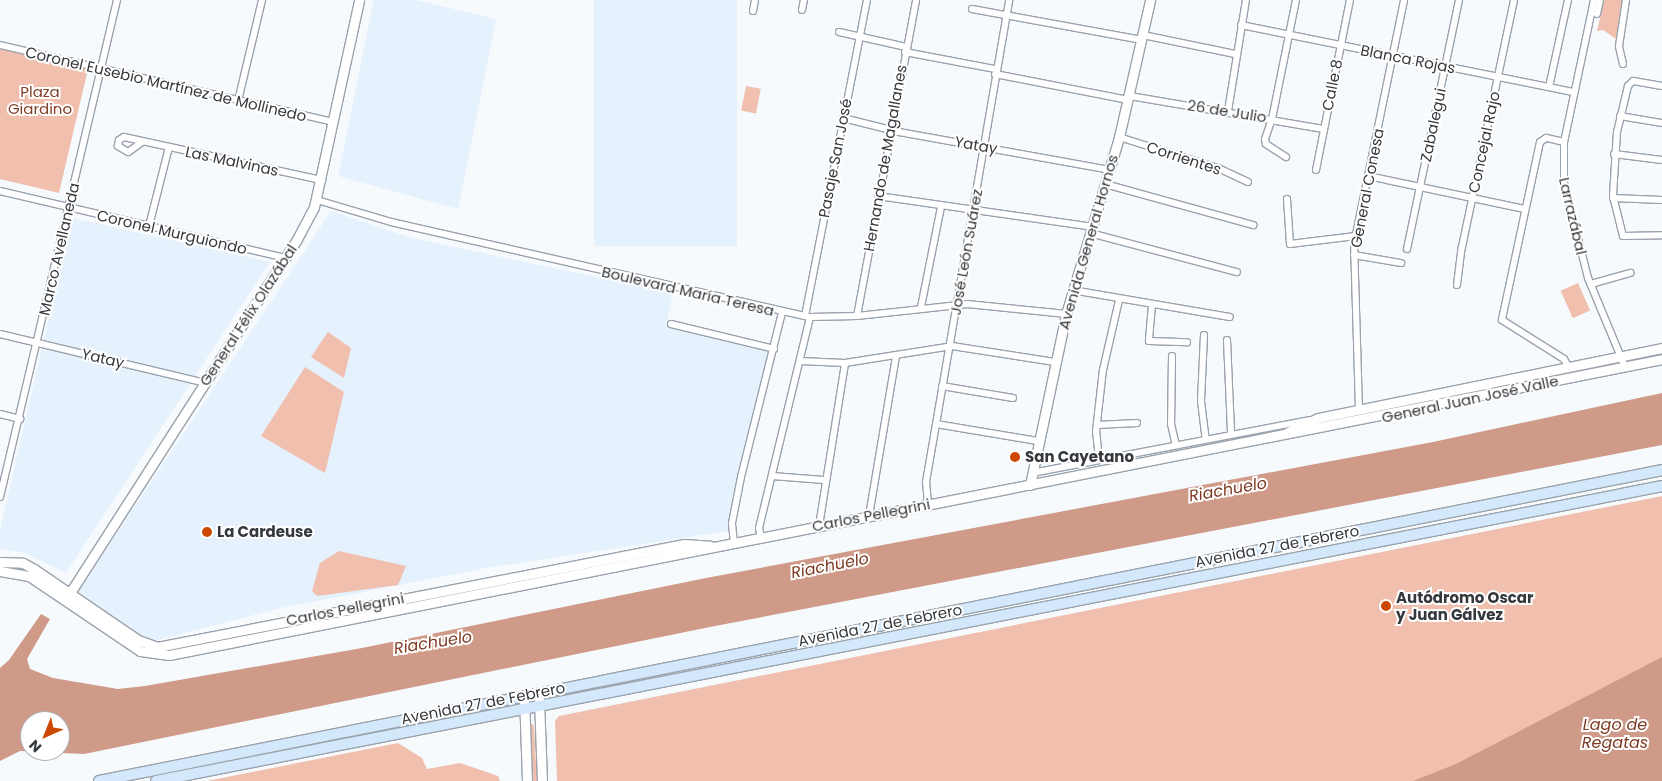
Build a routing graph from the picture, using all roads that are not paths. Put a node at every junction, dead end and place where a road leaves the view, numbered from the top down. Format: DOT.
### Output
graph roads {
  1 [pos="117,0"];
  2 [pos="262,0"];
  3 [pos="359,0"];
  4 [pos="756,0"];
  5 [pos="804,0"];
  6 [pos="867,0"];
  7 [pos="916,0"];
  8 [pos="1009,0"];
  9 [pos="1150,0"];
  10 [pos="1246,0"];
  11 [pos="1296,0"];
  12 [pos="1350,0"];
  13 [pos="1404,0"];
  14 [pos="1459,0"];
  15 [pos="1514,0"];
  16 [pos="1568,0"];
  17 [pos="1594,0"];
  18 [pos="1600,0"];
  19 [pos="1626,0"];
  20 [pos="802,10"];
  21 [pos="972,10"];
  22 [pos="753,11"];
  23 [pos="1597,14"];
  24 [pos="1006,15"];
  25 [pos="1241,25"];
  26 [pos="839,32"];
  27 [pos="1289,34"];
  28 [pos="859,36"];
  29 [pos="1142,38"];
  30 [pos="0,45"];
  31 [pos="1340,46"];
  32 [pos="905,50"];
  33 [pos="1235,54"];
  34 [pos="1393,56"];
  35 [pos="1623,64"];
  36 [pos="1445,67"];
  37 [pos="100,68"];
  38 [pos="995,72"];
  39 [pos="1497,77"];
  40 [pos="1662,86"];
  41 [pos="1549,87"];
  42 [pos="1574,92"];
  43 [pos="1130,98"];
  44 [pos="238,101"];
  45 [pos="1228,111"];
  46 [pos="1620,116"];
  47 [pos="843,118"];
  48 [pos="1272,119"];
  49 [pos="333,122"];
  50 [pos="1662,123"];
  51 [pos="1323,129"];
  52 [pos="891,131"];
  53 [pos="1119,137"];
  54 [pos="142,142"];
  55 [pos="1564,142"];
  56 [pos="983,146"];
  57 [pos="170,147"];
  58 [pos="1614,154"];
  59 [pos="1286,157"];
  60 [pos="1662,160"];
  61 [pos="1110,170"];
  62 [pos="1316,170"];
  63 [pos="1368,176"];
  64 [pos="322,180"];
  65 [pos="1248,182"];
  66 [pos="1106,184"];
  67 [pos="1420,188"];
  68 [pos="0,191"];
  69 [pos="878,196"];
  70 [pos="1472,197"];
  71 [pos="1613,198"];
  72 [pos="1287,199"];
  73 [pos="317,200"];
  74 [pos="1662,200"];
  75 [pos="68,207"];
  76 [pos="941,207"];
  77 [pos="1525,209"];
  78 [pos="974,211"];
  79 [pos="1253,224"];
  80 [pos="149,226"];
  81 [pos="1091,230"];
  82 [pos="1662,235"];
  83 [pos="1356,236"];
  84 [pos="1407,249"];
  85 [pos="1354,255"];
  86 [pos="285,258"];
  87 [pos="1401,263"];
  88 [pos="1237,272"];
  89 [pos="1630,273"];
  90 [pos="1591,284"];
  91 [pos="1457,285"];
  92 [pos="1072,290"];
  93 [pos="1119,300"];
  94 [pos="1152,305"];
  95 [pos="956,306"];
  96 [pos="922,307"];
  97 [pos="782,313"];
  98 [pos="1066,314"];
  99 [pos="808,316"];
  100 [pos="857,316"];
  101 [pos="1230,317"];
  102 [pos="670,324"];
  103 [pos="0,334"];
  104 [pos="1204,335"];
  105 [pos="1227,340"];
  106 [pos="1187,342"];
  107 [pos="37,343"];
  108 [pos="949,346"];
  109 [pos="1662,348"];
  110 [pos="774,349"];
  111 [pos="1172,356"];
  112 [pos="896,357"];
  113 [pos="1621,357"];
  114 [pos="1662,360"];
  115 [pos="800,361"];
  116 [pos="1055,362"];
  117 [pos="845,363"];
  118 [pos="1625,367"];
  119 [pos="1570,368"];
  120 [pos="205,383"];
  121 [pos="942,386"];
  122 [pos="1014,398"];
  123 [pos="1359,410"];
  124 [pos="0,414"];
  125 [pos="20,419"];
  126 [pos="1312,420"];
  127 [pos="1138,423"];
  128 [pos="936,424"];
  129 [pos="1096,425"];
  130 [pos="1231,433"];
  131 [pos="1279,437"];
  132 [pos="1206,439"];
  133 [pos="1038,441"];
  134 [pos="1176,445"];
  135 [pos="1098,459"];
  136 [pos="1662,470"];
  137 [pos="1032,473"];
  138 [pos="772,476"];
  139 [pos="824,480"];
  140 [pos="1030,485"];
  141 [pos="1662,486"];
  142 [pos="1,488"];
  143 [pos="0,497"];
  144 [pos="928,504"];
  145 [pos="869,516"];
  146 [pos="819,526"];
  147 [pos="761,538"];
  148 [pos="734,543"];
  149 [pos="0,562"];
  150 [pos="0,571"];
  151 [pos="68,596"];
  152 [pos="539,692"];
  153 [pos="524,695"];
  154 [pos="539,708"];
  155 [pos="524,711"];
  156 [pos="99,781"];
  157 [pos="156,781"];
  158 [pos="527,781"];
  159 [pos="542,781"];
  1 -- 37 [label="street, Marco Avellaneda"];
  2 -- 44 [label="street"];
  3 -- 49 [label="main road, General Félix Olazábal"];
  4 -- 22 [label="street"];
  5 -- 20 [label="street"];
  6 -- 28 [label="street, Pasaje San José"];
  7 -- 32 [label="street, Hernando de Magallanes"];
  8 -- 24 [label="street, José León Suárez"];
  9 -- 29 [label="main road, Avenida General Hornos"];
  10 -- 25 [label="street"];
  11 -- 27 [label="street"];
  12 -- 31 [label="street, Calle 8"];
  13 -- 34 [label="street, General Conesa"];
  14 -- 36 [label="street, Zabalegui"];
  15 -- 39 [label="street, Concejal Rajo"];
  16 -- 41 [label="street"];
  17 -- 42 [label="street, Larrazábal"];
  18 -- 23 [label="street"];
  19 -- 35 [label="street"];
  21 -- 24 [label="street"];
  24 -- 29 [label="street"];
  24 -- 38 [label="street, José León Suárez"];
  25 -- 27 [label="street, Blanca Rojas"];
  25 -- 33 [label="street"];
  26 -- 28 [label="street, 26 de Julio"];
  27 -- 31 [label="street, Blanca Rojas"];
  27 -- 48 [label="street"];
  28 -- 32 [label="street, 26 de Julio"];
  28 -- 47 [label="street, Pasaje San José"];
  29 -- 33 [label="street"];
  29 -- 43 [label="main road, Avenida General Hornos"];
  30 -- 37 [label="street, Coronel Eusebio Martínez de Mollinedo"];
  31 -- 34 [label="street, Blanca Rojas"];
  31 -- 51 [label="street, Calle 8"];
  32 -- 38 [label="street, 26 de Julio"];
  32 -- 52 [label="street, Hernando de Magallanes"];
  33 -- 45 [label="street"];
  34 -- 36 [label="street, Blanca Rojas"];
  34 -- 63 [label="street, General Conesa"];
  36 -- 39 [label="street, Blanca Rojas"];
  36 -- 67 [label="street, Zabalegui"];
  37 -- 44 [label="street, Coronel Eusebio Martínez de Mollinedo"];
  37 -- 75 [label="street, Marco Avellaneda"];
  38 -- 43 [label="street, 26 de Julio"];
  38 -- 56 [label="street, José León Suárez"];
  39 -- 41 [label="street, Blanca Rojas"];
  39 -- 70 [label="street, Concejal Rajo"];
  40 -- 46 [label="street"];
  41 -- 42 [label="street, Blanca Rojas"];
  42 -- 55 [label="street, Larrazábal"];
  43 -- 45 [label="street, 26 de Julio"];
  43 -- 53 [label="main road, Avenida General Hornos"];
  44 -- 49 [label="street, Coronel Eusebio Martínez de Mollinedo"];
  45 -- 48 [label="street, 26 de Julio"];
  46 -- 50 [label="street"];
  46 -- 58 [label="street"];
  47 -- 52 [label="street, Yatay"];
  47 -- 99 [label="street, Pasaje San José"];
  48 -- 51 [label="street, 26 de Julio"];
  48 -- 59 [label="street"];
  49 -- 64 [label="main road, General Félix Olazábal"];
  51 -- 62 [label="street, Calle 8"];
  52 -- 56 [label="street, Yatay"];
  52 -- 69 [label="street, Hernando de Magallanes"];
  53 -- 61 [label="main road, Avenida General Hornos"];
  53 -- 65 [label="street, Corrientes"];
  54 -- 57 [label="street, Las Malvinas"];
  55 -- 77 [label="street"];
  55 -- 90 [label="street, Larrazábal"];
  56 -- 61 [label="street, Yatay"];
  56 -- 78 [label="street, José León Suárez"];
  57 -- 64 [label="street, Las Malvinas"];
  57 -- 80 [label="street"];
  58 -- 60 [label="street"];
  58 -- 71 [label="street"];
  61 -- 66 [label="main road, Avenida General Hornos"];
  63 -- 67 [label="street"];
  63 -- 83 [label="street, General Conesa"];
  64 -- 73 [label="main road, General Félix Olazábal"];
  66 -- 79 [label="street"];
  66 -- 81 [label="main road, Avenida General Hornos"];
  67 -- 70 [label="street"];
  67 -- 84 [label="street, Zabalegui"];
  68 -- 75 [label="street, Coronel Murguiondo"];
  69 -- 76 [label="street"];
  69 -- 100 [label="street, Hernando de Magallanes"];
  70 -- 77 [label="street"];
  70 -- 91 [label="street, Concejal Rajo"];
  71 -- 74 [label="street"];
  71 -- 82 [label="street"];
  72 -- 83 [label="street"];
  73 -- 86 [label="main road, General Félix Olazábal"];
  73 -- 97 [label="street, Boulevard María Teresa"];
  75 -- 80 [label="street, Coronel Murguiondo"];
  75 -- 107 [label="street, Marco Avellaneda"];
  76 -- 78 [label="street"];
  76 -- 96 [label="street"];
  77 -- 119 [label="street"];
  78 -- 81 [label="street"];
  78 -- 95 [label="street, José León Suárez"];
  80 -- 86 [label="street, Coronel Murguiondo"];
  81 -- 88 [label="street"];
  81 -- 92 [label="main road, Avenida General Hornos"];
  83 -- 85 [label="street, General Conesa"];
  85 -- 87 [label="street"];
  85 -- 123 [label="street, General Conesa"];
  86 -- 120 [label="main road, General Félix Olazábal"];
  89 -- 90 [label="street"];
  90 -- 113 [label="street, Larrazábal"];
  92 -- 93 [label="street"];
  92 -- 98 [label="main road, Avenida General Hornos"];
  93 -- 94 [label="street"];
  93 -- 129 [label="street"];
  94 -- 101 [label="street"];
  94 -- 106 [label="street"];
  95 -- 96 [label="street, Boulevard María Teresa"];
  95 -- 98 [label="street, Boulevard María Teresa"];
  95 -- 108 [label="street, José León Suárez"];
  96 -- 100 [label="street, Boulevard María Teresa"];
  97 -- 99 [label="street, Boulevard María Teresa"];
  97 -- 110 [label="street"];
  98 -- 116 [label="main road, Avenida General Hornos"];
  99 -- 100 [label="street, Boulevard María Teresa"];
  99 -- 115 [label="street, Pasaje San José"];
  102 -- 110 [label="street"];
  103 -- 107 [label="street, Yatay"];
  104 -- 132 [label="street"];
  105 -- 130 [label="street"];
  107 -- 120 [label="street, Yatay"];
  107 -- 125 [label="street, Marco Avellaneda"];
  108 -- 112 [label="street"];
  108 -- 116 [label="street"];
  108 -- 121 [label="street, José León Suárez"];
  109 -- 113 [label="main road, General Juan José Valle"];
  110 -- 148 [label="street"];
  111 -- 134 [label="street"];
  112 -- 117 [label="street"];
  112 -- 145 [label="street"];
  113 -- 118 [label="street, Larrazábal"];
  113 -- 119 [label="main road, General Juan José Valle"];
  114 -- 118 [label="main road, General Juan José Valle"];
  115 -- 117 [label="street"];
  115 -- 138 [label="street, Pasaje San José"];
  116 -- 133 [label="main road, Avenida General Hornos"];
  117 -- 139 [label="street"];
  118 -- 131 [label="main road, General Juan José Valle"];
  119 -- 123 [label="main road, General Juan José Valle"];
  120 -- 151 [label="main road, General Félix Olazábal"];
  121 -- 122 [label="street"];
  121 -- 128 [label="street, José León Suárez"];
  123 -- 126 [label="main road, General Juan José Valle"];
  124 -- 125 [label="street"];
  125 -- 142 [label="street, Marco Avellaneda"];
  126 -- 130 [label="street, General Juan José Valle"];
  126 -- 131 [label="main road, General Juan José Valle"];
  127 -- 129 [label="street"];
  128 -- 133 [label="street"];
  128 -- 144 [label="street, José León Suárez"];
  129 -- 135 [label="street"];
  130 -- 132 [label="street, General Juan José Valle"];
  131 -- 140 [label="main road, General Juan José Valle"];
  132 -- 134 [label="street, General Juan José Valle"];
  133 -- 137 [label="main road, Avenida General Hornos"];
  134 -- 135 [label="street, General Juan José Valle"];
  135 -- 137 [label="street, General Juan José Valle"];
  136 -- 152 [label="main road, Avenida 27 de Febrero"];
  137 -- 140 [label="main road, Avenida General Hornos"];
  138 -- 139 [label="street"];
  138 -- 147 [label="street, Pasaje San José"];
  139 -- 146 [label="street"];
  140 -- 144 [label="main road, Carlos Pellegrini"];
  141 -- 154 [label="main road, Avenida 27 de Febrero"];
  142 -- 143 [label="street, Marco Avellaneda"];
  144 -- 145 [label="main road, Carlos Pellegrini"];
  145 -- 146 [label="main road, Carlos Pellegrini"];
  146 -- 147 [label="main road, Carlos Pellegrini"];
  147 -- 148 [label="main road, Carlos Pellegrini"];
  148 -- 151 [label="main road, Carlos Pellegrini"];
  149 -- 151 [label="main road, Carlos Pellegrini"];
  150 -- 151 [label="main road, Carlos Pellegrini"];
  152 -- 153 [label="main road, Avenida 27 de Febrero"];
  152 -- 154 [label="main road"];
  153 -- 155 [label="main road"];
  153 -- 156 [label="main road, Avenida 27 de Febrero"];
  154 -- 155 [label="main road, Avenida 27 de Febrero"];
  154 -- 159 [label="main road"];
  155 -- 157 [label="main road, Avenida 27 de Febrero"];
  155 -- 158 [label="main road"];
}
